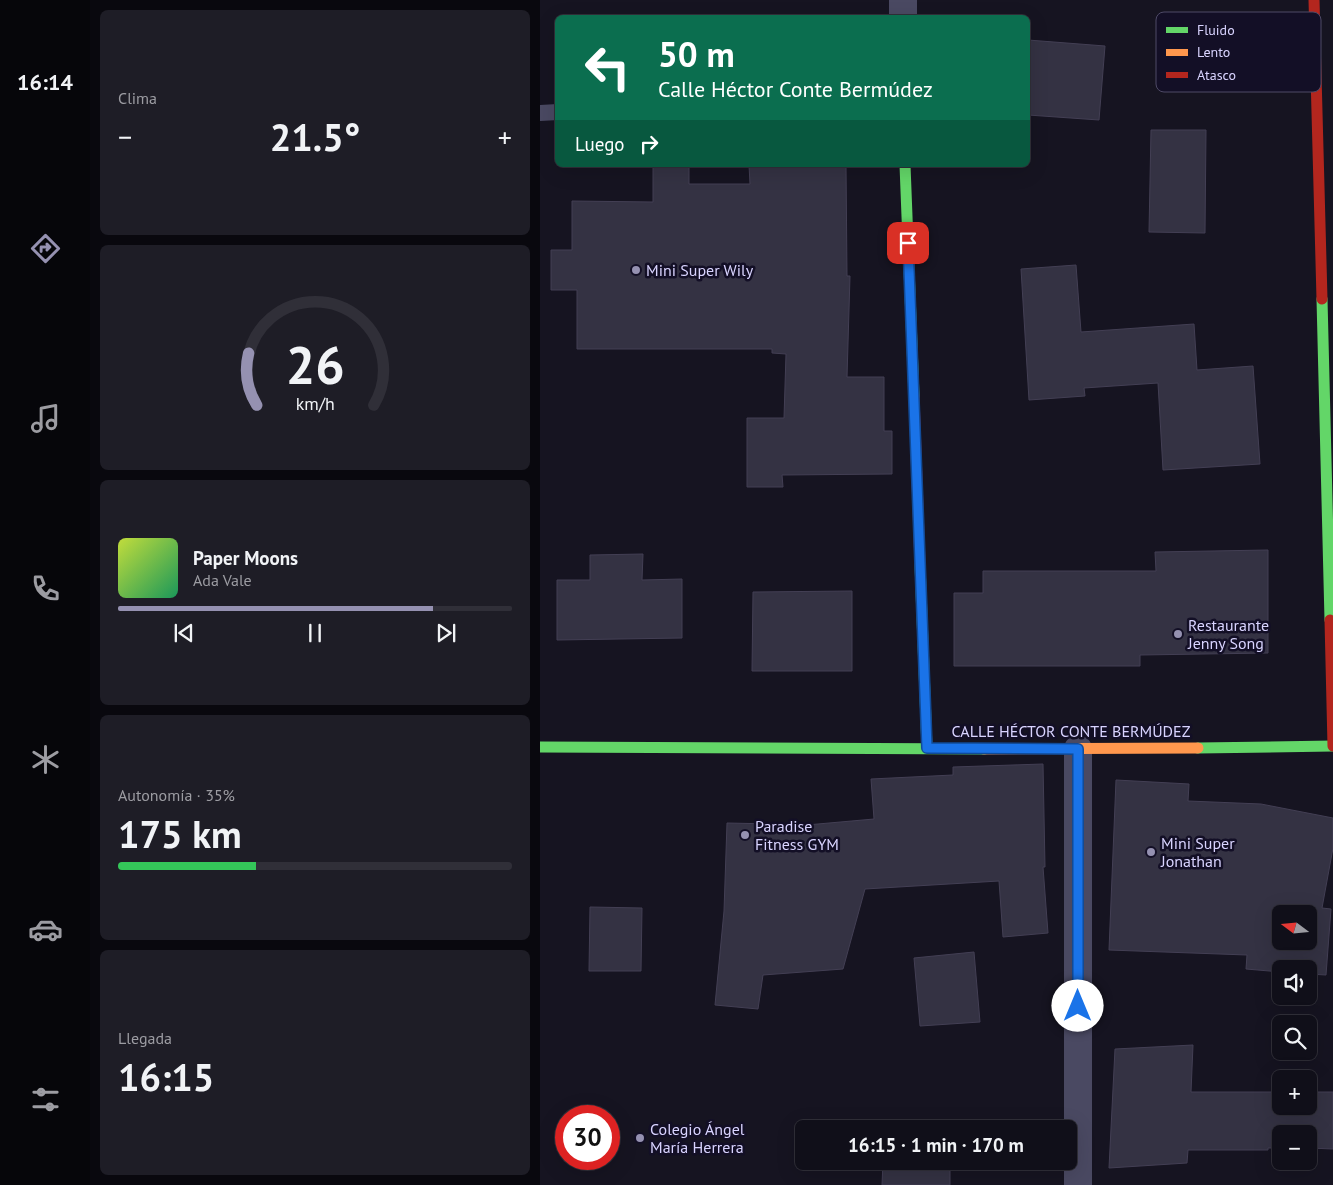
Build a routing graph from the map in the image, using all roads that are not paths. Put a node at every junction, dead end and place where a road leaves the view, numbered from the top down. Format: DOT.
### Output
graph roads {
  1 [pos="903,0"];
  2 [pos="903,15"];
  3 [pos="1316,92"];
  4 [pos="555,112"];
  5 [pos="540,113"];
  6 [pos="904,167"];
  7 [pos="1333,746"];
  8 [pos="540,747"];
  9 [pos="927,748"];
  10 [pos="1078,749"];
  11 [pos="1078,1185"];
  1 -- 2 [label="street"];
  3 -- 7 [label="street"];
  4 -- 5 [label="lane"];
  6 -- 9 [label="street"];
  7 -- 10 [label="street, CALLE HÉCTOR CONTE BERMÚDEZ"];
  8 -- 9 [label="street, CALLE HÉCTOR CONTE BERMÚDEZ"];
  9 -- 10 [label="street, CALLE HÉCTOR CONTE BERMÚDEZ"];
  10 -- 11 [label="street"];
}
